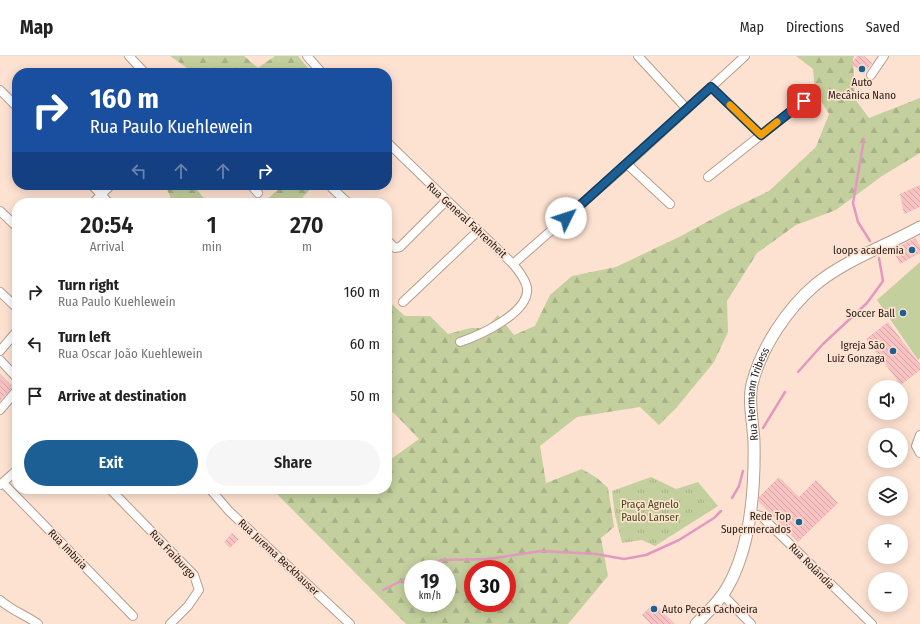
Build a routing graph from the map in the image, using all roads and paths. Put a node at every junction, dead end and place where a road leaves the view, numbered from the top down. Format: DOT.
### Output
graph roads {
  1 [pos="129,56"];
  2 [pos="307,56"];
  3 [pos="638,56"];
  4 [pos="745,56"];
  5 [pos="884,56"];
  6 [pos="140,68"];
  7 [pos="318,68"];
  8 [pos="872,75"];
  9 [pos="711,87"];
  10 [pos="0,90"];
  11 [pos="804,101"];
  12 [pos="12,103"];
  13 [pos="687,109"];
  14 [pos="761,135"];
  15 [pos="392,147"];
  16 [pos="626,164"];
  17 [pos="708,177"];
  18 [pos="97,190"];
  19 [pos="107,190"];
  20 [pos="255,190"];
  21 [pos="334,190"];
  22 [pos="258,193"];
  23 [pos="102,195"];
  24 [pos="99,198"];
  25 [pos="105,198"];
  26 [pos="343,198"];
  27 [pos="446,201"];
  28 [pos="670,204"];
  29 [pos="0,211"];
  30 [pos="12,222"];
  31 [pos="920,227"];
  32 [pos="478,231"];
  33 [pos="392,245"];
  34 [pos="513,264"];
  35 [pos="0,292"];
  36 [pos="403,302"];
  37 [pos="12,303"];
  38 [pos="12,337"];
  39 [pos="460,342"];
  40 [pos="0,351"];
  41 [pos="0,360"];
  42 [pos="12,373"];
  43 [pos="12,396"];
  44 [pos="0,410"];
  45 [pos="920,435"];
  46 [pos="920,453"];
  47 [pos="12,474"];
  48 [pos="1,484"];
  49 [pos="115,494"];
  50 [pos="214,494"];
  51 [pos="750,513"];
  52 [pos="723,595"];
  53 [pos="0,600"];
  54 [pos="133,616"];
  55 [pos="38,624"];
  56 [pos="170,624"];
  57 [pos="350,624"];
  58 [pos="696,624"];
  59 [pos="751,624"];
  60 [pos="872,624"];
  1 -- 6 [label="street"];
  2 -- 7 [label="street"];
  3 -- 13 [label="street"];
  4 -- 9 [label="street, Rua General Fahrenheit"];
  5 -- 8 [label="street"];
  9 -- 13 [label="street, Rua General Fahrenheit"];
  9 -- 14 [label="street"];
  10 -- 12 [label="street"];
  11 -- 14 [label="street"];
  13 -- 16 [label="street, Rua General Fahrenheit"];
  14 -- 17 [label="street"];
  15 -- 27 [label="street, Rua General Fahrenheit"];
  16 -- 28 [label="street"];
  16 -- 34 [label="street, Rua General Fahrenheit"];
  18 -- 23 [label="street"];
  19 -- 23 [label="street"];
  20 -- 22 [label="street"];
  21 -- 26 [label="street"];
  23 -- 24 [label="street"];
  23 -- 25 [label="street"];
  27 -- 32 [label="street, Rua General Fahrenheit"];
  27 -- 33 [label="street"];
  29 -- 30 [label="street"];
  31 -- 51 [label="main road, Rua Hermann Tribess"];
  32 -- 34 [label="street, Rua General Fahrenheit"];
  32 -- 36 [label="street"];
  34 -- 39 [label="street"];
  35 -- 37 [label="street"];
  38 -- 40 [label="street"];
  41 -- 42 [label="street"];
  43 -- 44 [label="street"];
  45 -- 46 [label="street"];
  47 -- 48 [label="street"];
  48 -- 54 [label="street, Rua Imbuia"];
  49 -- 56 [label="street, Rua Fraiburgo"];
  50 -- 57 [label="street, Rua Jurema Beckhauser"];
  51 -- 52 [label="main road, Rua Hermann Tribess"];
  51 -- 60 [label="street, Rua Rolândia"];
  52 -- 58 [label="main road, Rua Hermann Tribess"];
  52 -- 59 [label="street"];
  53 -- 55 [label="street"];
}
